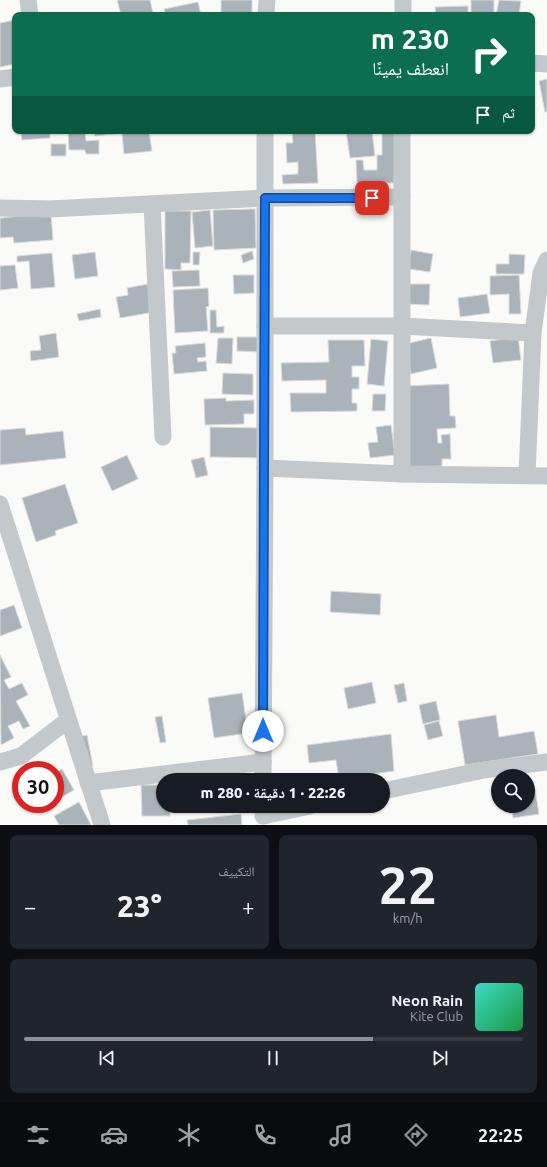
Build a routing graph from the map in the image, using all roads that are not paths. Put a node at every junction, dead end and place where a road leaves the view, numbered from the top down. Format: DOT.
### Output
graph roads {
  1 [pos="28,0"];
  2 [pos="267,0"];
  3 [pos="403,0"];
  4 [pos="30,12"];
  5 [pos="266,12"];
  6 [pos="403,12"];
  7 [pos="535,63"];
  8 [pos="547,64"];
  9 [pos="12,77"];
  10 [pos="0,79"];
  11 [pos="265,134"];
  12 [pos="402,134"];
  13 [pos="402,197"];
  14 [pos="265,198"];
  15 [pos="152,204"];
  16 [pos="0,208"];
  17 [pos="547,260"];
  18 [pos="265,326"];
  19 [pos="402,326"];
  20 [pos="533,332"];
  21 [pos="163,437"];
  22 [pos="265,468"];
  23 [pos="402,474"];
  24 [pos="527,475"];
  25 [pos="547,476"];
  26 [pos="0,504"];
  27 [pos="68,720"];
  28 [pos="0,762"];
  29 [pos="263,762"];
  30 [pos="547,762"];
  31 [pos="263,773"];
  32 [pos="88,783"];
  33 [pos="390,790"];
  34 [pos="277,813"];
  35 [pos="263,816"];
  36 [pos="102,825"];
  1 -- 4 [label="street"];
  2 -- 5 [label="street"];
  3 -- 6 [label="street"];
  7 -- 8 [label="street"];
  9 -- 10 [label="street"];
  11 -- 14 [label="street"];
  12 -- 13 [label="street"];
  13 -- 14 [label="street"];
  13 -- 19 [label="street"];
  14 -- 15 [label="street"];
  14 -- 18 [label="street"];
  15 -- 16 [label="street"];
  15 -- 21 [label="street"];
  17 -- 20 [label="street"];
  18 -- 19 [label="street"];
  18 -- 22 [label="street"];
  19 -- 20 [label="street"];
  19 -- 23 [label="street"];
  20 -- 24 [label="street"];
  22 -- 23 [label="street"];
  22 -- 29 [label="street"];
  23 -- 24 [label="street"];
  24 -- 25 [label="street"];
  26 -- 27 [label="street"];
  27 -- 28 [label="street"];
  27 -- 32 [label="street"];
  29 -- 31 [label="street"];
  29 -- 32 [label="street"];
  30 -- 33 [label="street"];
  32 -- 36 [label="street"];
  34 -- 35 [label="street"];
}
